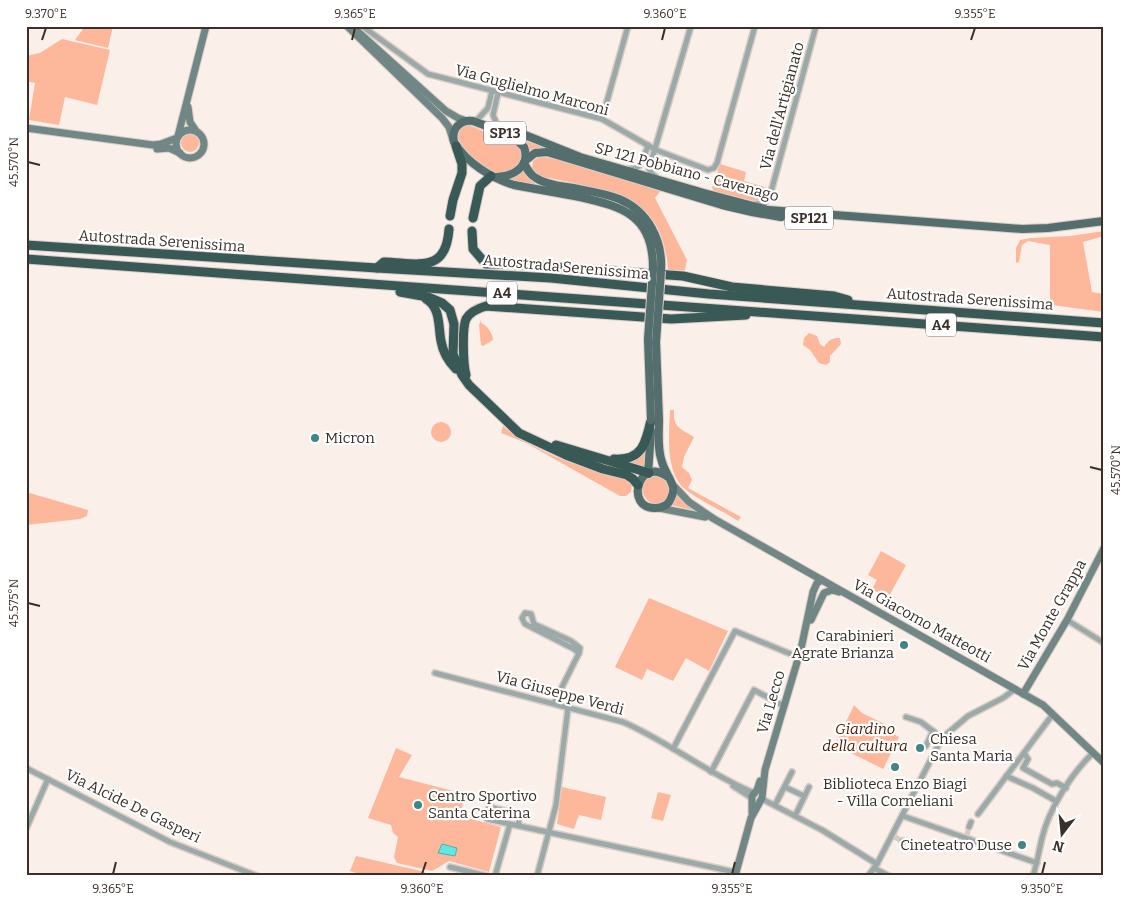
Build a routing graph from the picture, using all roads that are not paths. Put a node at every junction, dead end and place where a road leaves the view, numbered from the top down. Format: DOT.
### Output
graph roads {
  1 [pos="206,26"];
  2 [pos="347,26"];
  3 [pos="352,26"];
  4 [pos="362,26"];
  5 [pos="628,26"];
  6 [pos="691,26"];
  7 [pos="755,26"];
  8 [pos="816,26"];
  9 [pos="495,92"];
  10 [pos="188,102"];
  11 [pos="602,119"];
  12 [pos="471,121"];
  13 [pos="26,128"];
  14 [pos="47,131"];
  15 [pos="196,131"];
  16 [pos="504,133"];
  17 [pos="178,137"];
  18 [pos="454,143"];
  19 [pos="648,145"];
  20 [pos="656,150"];
  21 [pos="180,153"];
  22 [pos="524,162"];
  23 [pos="594,166"];
  24 [pos="613,166"];
  25 [pos="647,172"];
  26 [pos="493,177"];
  27 [pos="771,192"];
  28 [pos="723,198"];
  29 [pos="796,213"];
  30 [pos="450,216"];
  31 [pos="473,218"];
  32 [pos="1104,220"];
  33 [pos="1104,226"];
  34 [pos="450,230"];
  35 [pos="472,231"];
  36 [pos="26,245"];
  37 [pos="26,260"];
  38 [pos="377,268"];
  39 [pos="657,271"];
  40 [pos="226,274"];
  41 [pos="414,293"];
  42 [pos="870,305"];
  43 [pos="779,312"];
  44 [pos="1104,323"];
  45 [pos="1104,337"];
  46 [pos="462,375"];
  47 [pos="469,384"];
  48 [pos="655,420"];
  49 [pos="524,436"];
  50 [pos="597,458"];
  51 [pos="648,473"];
  52 [pos="670,480"];
  53 [pos="638,485"];
  54 [pos="659,508"];
  55 [pos="714,519"];
  56 [pos="1104,548"];
  57 [pos="793,564"];
  58 [pos="822,580"];
  59 [pos="813,592"];
  60 [pos="847,594"];
  61 [pos="814,611"];
  62 [pos="1067,620"];
  63 [pos="802,642"];
  64 [pos="1104,643"];
  65 [pos="579,653"];
  66 [pos="798,657"];
  67 [pos="435,673"];
  68 [pos="1015,689"];
  69 [pos="1023,694"];
  70 [pos="554,703"];
  71 [pos="784,706"];
  72 [pos="568,708"];
  73 [pos="1054,714"];
  74 [pos="906,717"];
  75 [pos="933,731"];
  76 [pos="942,738"];
  77 [pos="926,746"];
  78 [pos="673,749"];
  79 [pos="1024,753"];
  80 [pos="1093,753"];
  81 [pos="1104,763"];
  82 [pos="26,768"];
  83 [pos="712,772"];
  84 [pos="792,772"];
  85 [pos="1006,776"];
  86 [pos="48,779"];
  87 [pos="785,787"];
  88 [pos="809,787"];
  89 [pos="1066,788"];
  90 [pos="804,796"];
  91 [pos="757,797"];
  92 [pos="1056,801"];
  93 [pos="775,805"];
  94 [pos="978,814"];
  95 [pos="795,816"];
  96 [pos="902,816"];
  97 [pos="510,824"];
  98 [pos="519,826"];
  99 [pos="26,829"];
  100 [pos="549,832"];
  101 [pos="1037,863"];
  102 [pos="876,866"];
  103 [pos="450,867"];
  104 [pos="475,874"];
  105 [pos="736,874"];
  106 [pos="256,876"];
  107 [pos="488,876"];
  108 [pos="495,876"];
  109 [pos="537,876"];
  110 [pos="868,876"];
  111 [pos="888,876"];
  112 [pos="1033,876"];
  1 -- 10 [label="street"];
  2 -- 18 [label="street, SP13"];
  3 -- 12 [label="street, SP13"];
  4 -- 9 [label="street, Via Guglielmo Marconi"];
  5 -- 11 [label="street"];
  6 -- 20 [label="street"];
  7 -- 20 [label="street, Via Guglielmo Marconi"];
  8 -- 27 [label="street, Via dell'Artigianato"];
  9 -- 11 [label="street, Via Guglielmo Marconi"];
  9 -- 12 [label="street"];
  9 -- 16 [label="street"];
  10 -- 15 [label="street"];
  10 -- 17 [label="street"];
  11 -- 19 [label="street, Via Guglielmo Marconi"];
  12 -- 16 [label="main road, SP13"];
  12 -- 18 [label="main road, SP13"];
  13 -- 14 [label="street"];
  14 -- 17 [label="street"];
  14 -- 21 [label="street"];
  15 -- 17 [label="street"];
  15 -- 21 [label="street"];
  16 -- 22 [label="main road, SP13"];
  16 -- 24 [label="main road, SP 121 Pobbiano - Cavenago / SP121"];
  17 -- 21 [label="street"];
  18 -- 26 [label="main road, SP13"];
  18 -- 30 [label="highway"];
  19 -- 20 [label="street, Via Guglielmo Marconi"];
  19 -- 24 [label="street"];
  20 -- 25 [label="street"];
  22 -- 23 [label="main road, SP 121 Pobbiano - Cavenago / SP121"];
  22 -- 26 [label="main road, SP13"];
  22 -- 39 [label="main road"];
  23 -- 25 [label="main road"];
  23 -- 33 [label="main road, SP 121 Pobbiano - Cavenago / SP121"];
  24 -- 25 [label="main road, SP 121 Pobbiano - Cavenago / SP121"];
  25 -- 28 [label="main road, SP 121 Pobbiano - Cavenago / SP121"];
  26 -- 31 [label="highway"];
  26 -- 39 [label="main road"];
  27 -- 28 [label="street, Via dell'Artigianato"];
  27 -- 29 [label="street, Via dell'Artigianato"];
  28 -- 29 [label="main road, SP 121 Pobbiano - Cavenago / SP121"];
  29 -- 32 [label="main road, SP 121 Pobbiano - Cavenago / SP121"];
  34 -- 38 [label="highway"];
  35 -- 42 [label="highway"];
  36 -- 38 [label="highway, Autostrada Serenissima / A4"];
  37 -- 40 [label="highway, Autostrada Serenissima / A4"];
  38 -- 42 [label="highway, Autostrada Serenissima / A4"];
  39 -- 48 [label="main road, bridge"];
  40 -- 41 [label="highway"];
  40 -- 43 [label="highway, Autostrada Serenissima / A4"];
  41 -- 46 [label="highway"];
  41 -- 46 [label="highway"];
  42 -- 44 [label="highway, Autostrada Serenissima / A4"];
  43 -- 45 [label="highway, Autostrada Serenissima / A4"];
  43 -- 47 [label="highway"];
  46 -- 47 [label="highway"];
  47 -- 49 [label="highway"];
  48 -- 50 [label="highway"];
  48 -- 51 [label="main road"];
  48 -- 52 [label="main road"];
  49 -- 50 [label="highway"];
  49 -- 53 [label="highway"];
  50 -- 51 [label="highway"];
  51 -- 52 [label="main road"];
  51 -- 53 [label="main road"];
  52 -- 54 [label="main road"];
  52 -- 55 [label="street, Via Giacomo Matteotti"];
  53 -- 54 [label="main road"];
  54 -- 55 [label="street, Via Giacomo Matteotti"];
  55 -- 57 [label="street, Via Giacomo Matteotti"];
  56 -- 62 [label="street, Via Monte Grappa"];
  57 -- 58 [label="street, Via Giacomo Matteotti"];
  57 -- 59 [label="street"];
  58 -- 59 [label="street, Via Lecco"];
  58 -- 60 [label="street, Via Giacomo Matteotti"];
  58 -- 61 [label="street, Via Lecco"];
  59 -- 63 [label="street, Via Lecco"];
  60 -- 61 [label="street, Via Lecco"];
  60 -- 68 [label="street, Via Giacomo Matteotti"];
  61 -- 63 [label="street, Via Lecco"];
  62 -- 64 [label="street"];
  62 -- 69 [label="street, Via Monte Grappa"];
  63 -- 66 [label="street, Via Lecco"];
  65 -- 65 [label="street"];
  65 -- 70 [label="street"];
  66 -- 71 [label="street, Via Lecco"];
  66 -- 78 [label="street"];
  67 -- 70 [label="street, Via Giuseppe Verdi"];
  68 -- 69 [label="street, Via Giacomo Matteotti"];
  68 -- 76 [label="street"];
  69 -- 73 [label="street, Via Giacomo Matteotti"];
  70 -- 72 [label="street, Via Giuseppe Verdi"];
  71 -- 83 [label="street"];
  71 -- 91 [label="street, Via Lecco"];
  72 -- 78 [label="street, Via Giuseppe Verdi"];
  72 -- 100 [label="street"];
  73 -- 79 [label="street"];
  73 -- 80 [label="street, Via Giacomo Matteotti"];
  74 -- 75 [label="street"];
  75 -- 76 [label="street"];
  75 -- 77 [label="street"];
  76 -- 96 [label="street"];
  78 -- 83 [label="street, Via Giuseppe Verdi"];
  79 -- 85 [label="street"];
  79 -- 89 [label="street"];
  80 -- 81 [label="street, Via Giacomo Matteotti"];
  80 -- 89 [label="street"];
  82 -- 86 [label="street, Via Alcide De Gasperi"];
  83 -- 91 [label="street, Via Giuseppe Verdi"];
  84 -- 87 [label="street"];
  85 -- 92 [label="street"];
  85 -- 94 [label="street"];
  86 -- 99 [label="street"];
  86 -- 106 [label="street, Via Alcide De Gasperi"];
  87 -- 90 [label="street"];
  87 -- 93 [label="street"];
  88 -- 90 [label="street"];
  89 -- 92 [label="street"];
  90 -- 95 [label="street"];
  91 -- 93 [label="street, Via Giuseppe Verdi"];
  91 -- 105 [label="street, Via Lecco"];
  92 -- 101 [label="street"];
  93 -- 95 [label="street, Via Giuseppe Verdi"];
  95 -- 102 [label="street, Via Giuseppe Verdi"];
  96 -- 101 [label="street"];
  96 -- 102 [label="street"];
  97 -- 98 [label="street"];
  97 -- 98 [label="street"];
  97 -- 108 [label="street"];
  98 -- 100 [label="street"];
  100 -- 105 [label="street"];
  100 -- 109 [label="street"];
  101 -- 112 [label="street"];
  102 -- 110 [label="street"];
  102 -- 111 [label="street, Via Giuseppe Verdi"];
  103 -- 104 [label="street"];
  104 -- 107 [label="street"];
}
